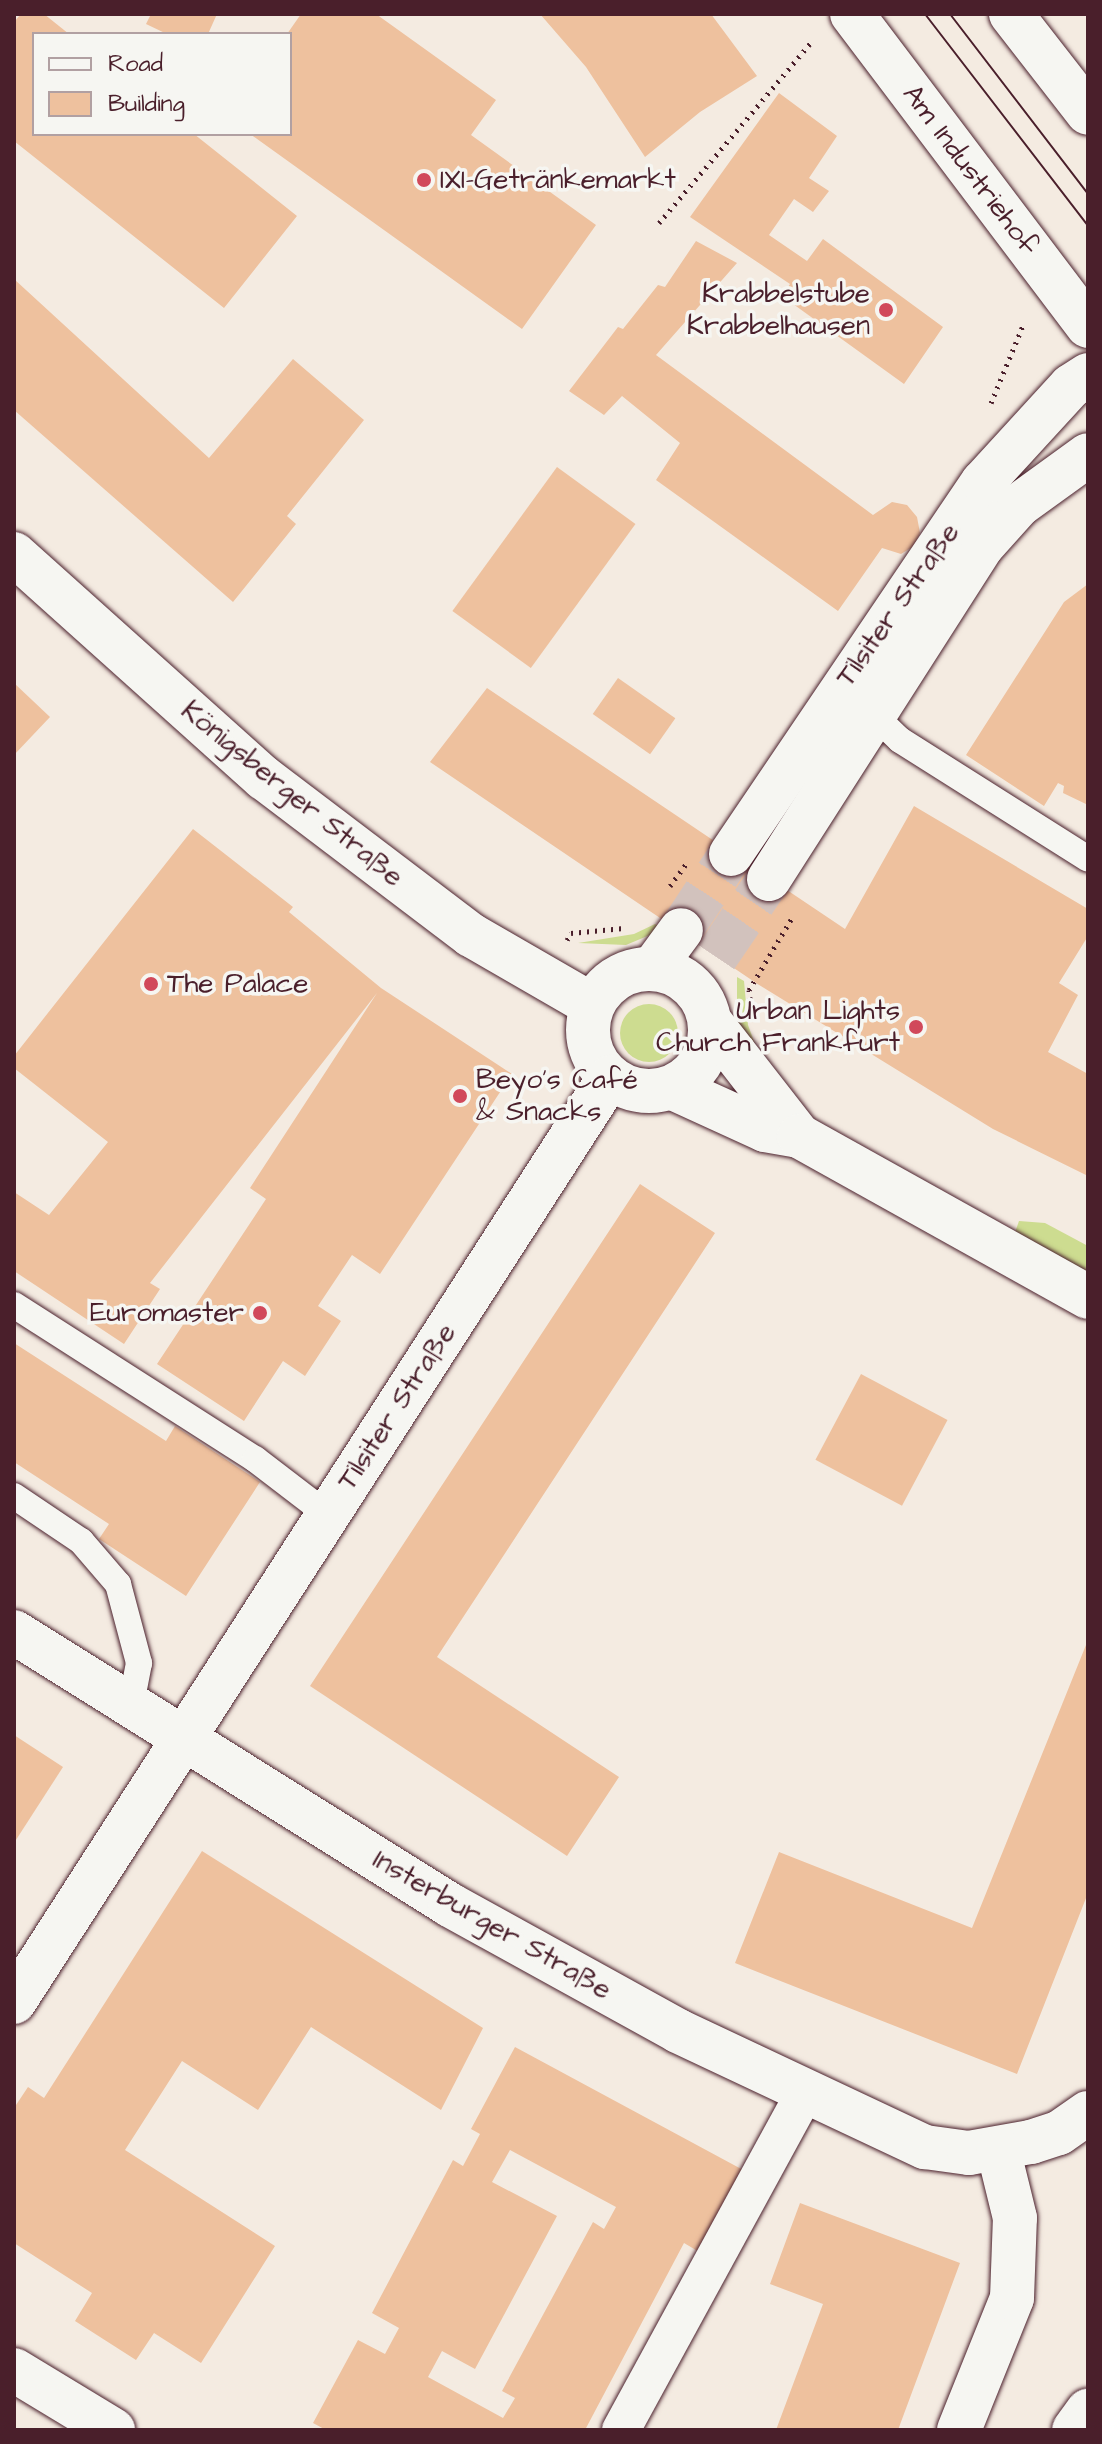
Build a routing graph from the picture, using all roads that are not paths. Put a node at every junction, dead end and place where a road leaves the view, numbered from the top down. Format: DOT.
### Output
graph roads {
  1 [pos="852,14"];
  2 [pos="1011,14"];
  3 [pos="1088,113"];
  4 [pos="1088,326"];
  5 [pos="1088,375"];
  6 [pos="1088,455"];
  7 [pos="14,554"];
  8 [pos="874,715"];
  9 [pos="731,854"];
  10 [pos="1088,859"];
  11 [pos="769,879"];
  12 [pos="681,930"];
  13 [pos="716,957"];
  14 [pos="653,968"];
  15 [pos="592,1005"];
  16 [pos="708,1012"];
  17 [pos="610,1077"];
  18 [pos="673,1088"];
  19 [pos="799,1136"];
  20 [pos="1088,1297"];
  21 [pos="14,1305"];
  22 [pos="14,1496"];
  23 [pos="328,1515"];
  24 [pos="14,1632"];
  25 [pos="131,1704"];
  26 [pos="184,1737"];
  27 [pos="14,2002"];
  28 [pos="805,2092"];
  29 [pos="1088,2113"];
  30 [pos="998,2149"];
  31 [pos="14,2370"];
  32 [pos="1088,2411"];
  33 [pos="113,2430"];
  34 [pos="621,2430"];
  35 [pos="959,2430"];
  36 [pos="1074,2430"];
  1 -- 4 [label="street, Am Industriehof"];
  2 -- 3 [label="street"];
  5 -- 9 [label="street, Tilsiter Straße"];
  6 -- 8 [label="street, Tilsiter Straße"];
  7 -- 15 [label="street, Königsberger Straße"];
  8 -- 10 [label="lane"];
  8 -- 11 [label="street, Tilsiter Straße"];
  12 -- 14 [label="street"];
  13 -- 16 [label="street"];
  14 -- 15 [label="street"];
  14 -- 16 [label="street"];
  15 -- 17 [label="street"];
  16 -- 18 [label="street"];
  16 -- 19 [label="street"];
  17 -- 18 [label="street"];
  17 -- 23 [label="street, Tilsiter Straße"];
  18 -- 19 [label="street"];
  19 -- 20 [label="street"];
  21 -- 23 [label="lane"];
  22 -- 25 [label="lane"];
  23 -- 26 [label="street, Tilsiter Straße"];
  24 -- 25 [label="street, Insterburger Straße"];
  25 -- 26 [label="street, Insterburger Straße"];
  26 -- 27 [label="street, Tilsiter Straße"];
  26 -- 28 [label="street, Insterburger Straße"];
  28 -- 30 [label="street, Insterburger Straße"];
  28 -- 34 [label="street"];
  29 -- 30 [label="street"];
  30 -- 35 [label="street"];
  31 -- 33 [label="street"];
  32 -- 36 [label="street"];
}
